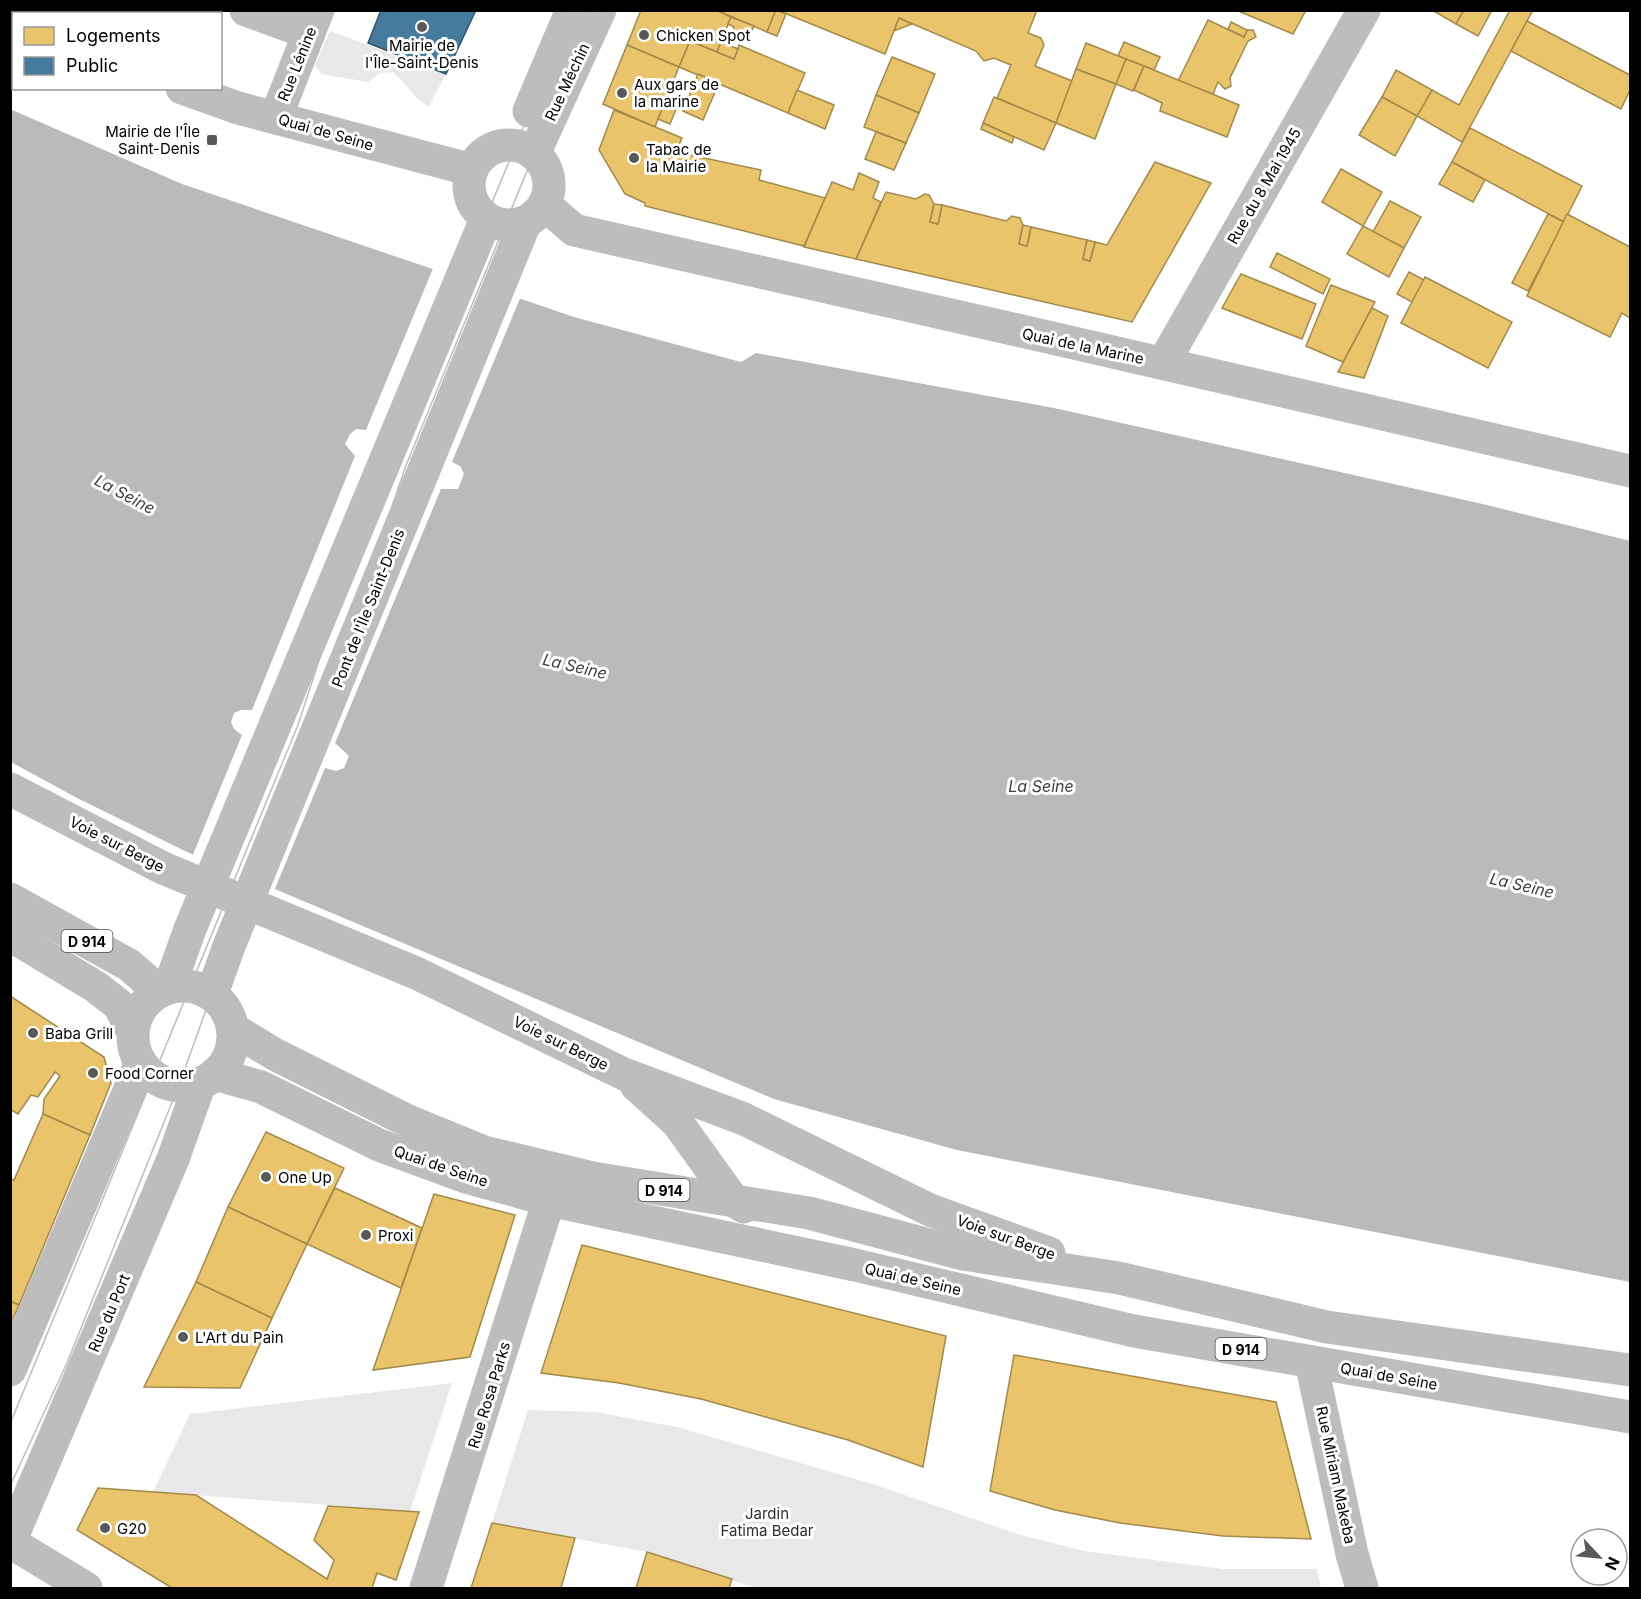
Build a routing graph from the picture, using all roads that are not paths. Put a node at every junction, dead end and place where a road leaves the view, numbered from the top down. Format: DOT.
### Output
graph roads {
  1 [pos="246,10"];
  2 [pos="572,10"];
  3 [pos="600,10"];
  4 [pos="1364,10"];
  5 [pos="313,22"];
  6 [pos="188,90"];
  7 [pos="276,117"];
  8 [pos="524,150"];
  9 [pos="472,170"];
  10 [pos="534,213"];
  11 [pos="480,233"];
  12 [pos="1164,362"];
  13 [pos="1630,471"];
  14 [pos="10,789"];
  15 [pos="10,899"];
  16 [pos="10,935"];
  17 [pos="164,989"];
  18 [pos="212,994"];
  19 [pos="233,1029"];
  20 [pos="132,1030"];
  21 [pos="141,1063"];
  22 [pos="624,1074"];
  23 [pos="208,1078"];
  24 [pos="549,1200"];
  25 [pos="733,1200"];
  26 [pos="992,1246"];
  27 [pos="855,1265"];
  28 [pos="1311,1362"];
  29 [pos="10,1370"];
  30 [pos="1630,1370"];
  31 [pos="1630,1417"];
  32 [pos="10,1542"];
  33 [pos="86,1588"];
  34 [pos="426,1588"];
  35 [pos="1362,1588"];
  1 -- 5 [label="main road"];
  2 -- 8 [label="main road, Rue Méchin"];
  3 -- 8 [label="main road, Rue Méchin"];
  4 -- 12 [label="main road, Rue du 8 Mai 1945"];
  5 -- 7 [label="main road, Rue Lénine"];
  6 -- 7 [label="main road, Quai de Seine"];
  7 -- 9 [label="main road, Quai de Seine"];
  8 -- 9 [label="main road"];
  8 -- 10 [label="main road"];
  9 -- 11 [label="main road"];
  10 -- 11 [label="main road"];
  10 -- 12 [label="main road, Quai de la Marine"];
  10 -- 18 [label="main road, Pont de l'Île Saint-Denis"];
  11 -- 17 [label="main road"];
  12 -- 13 [label="main road, Quai de la Marine"];
  14 -- 22 [label="main road, Voie sur Berge / D 914"];
  15 -- 17 [label="main road, D 914"];
  16 -- 20 [label="main road, D 914"];
  17 -- 18 [label="main road"];
  17 -- 20 [label="main road"];
  18 -- 19 [label="main road"];
  19 -- 23 [label="main road"];
  19 -- 25 [label="main road, Quai de Seine / D 914"];
  20 -- 21 [label="main road"];
  21 -- 23 [label="main road"];
  21 -- 29 [label="main road"];
  22 -- 25 [label="main road"];
  22 -- 26 [label="main road, Voie sur Berge / D 914"];
  23 -- 24 [label="main road, Quai de Seine / D 914"];
  23 -- 32 [label="main road, Rue du Port"];
  24 -- 27 [label="main road, Quai de Seine / D 914"];
  24 -- 34 [label="main road, Rue Rosa Parks"];
  25 -- 26 [label="main road, Quai de Seine / D 914"];
  25 -- 27 [label="main road"];
  26 -- 30 [label="main road, Voie sur Berge / D 914"];
  27 -- 28 [label="main road, Quai de Seine / D 914"];
  28 -- 31 [label="main road, Quai de Seine / D 914"];
  28 -- 35 [label="main road, Rue Miriam Makeba"];
  32 -- 33 [label="main road"];
}
